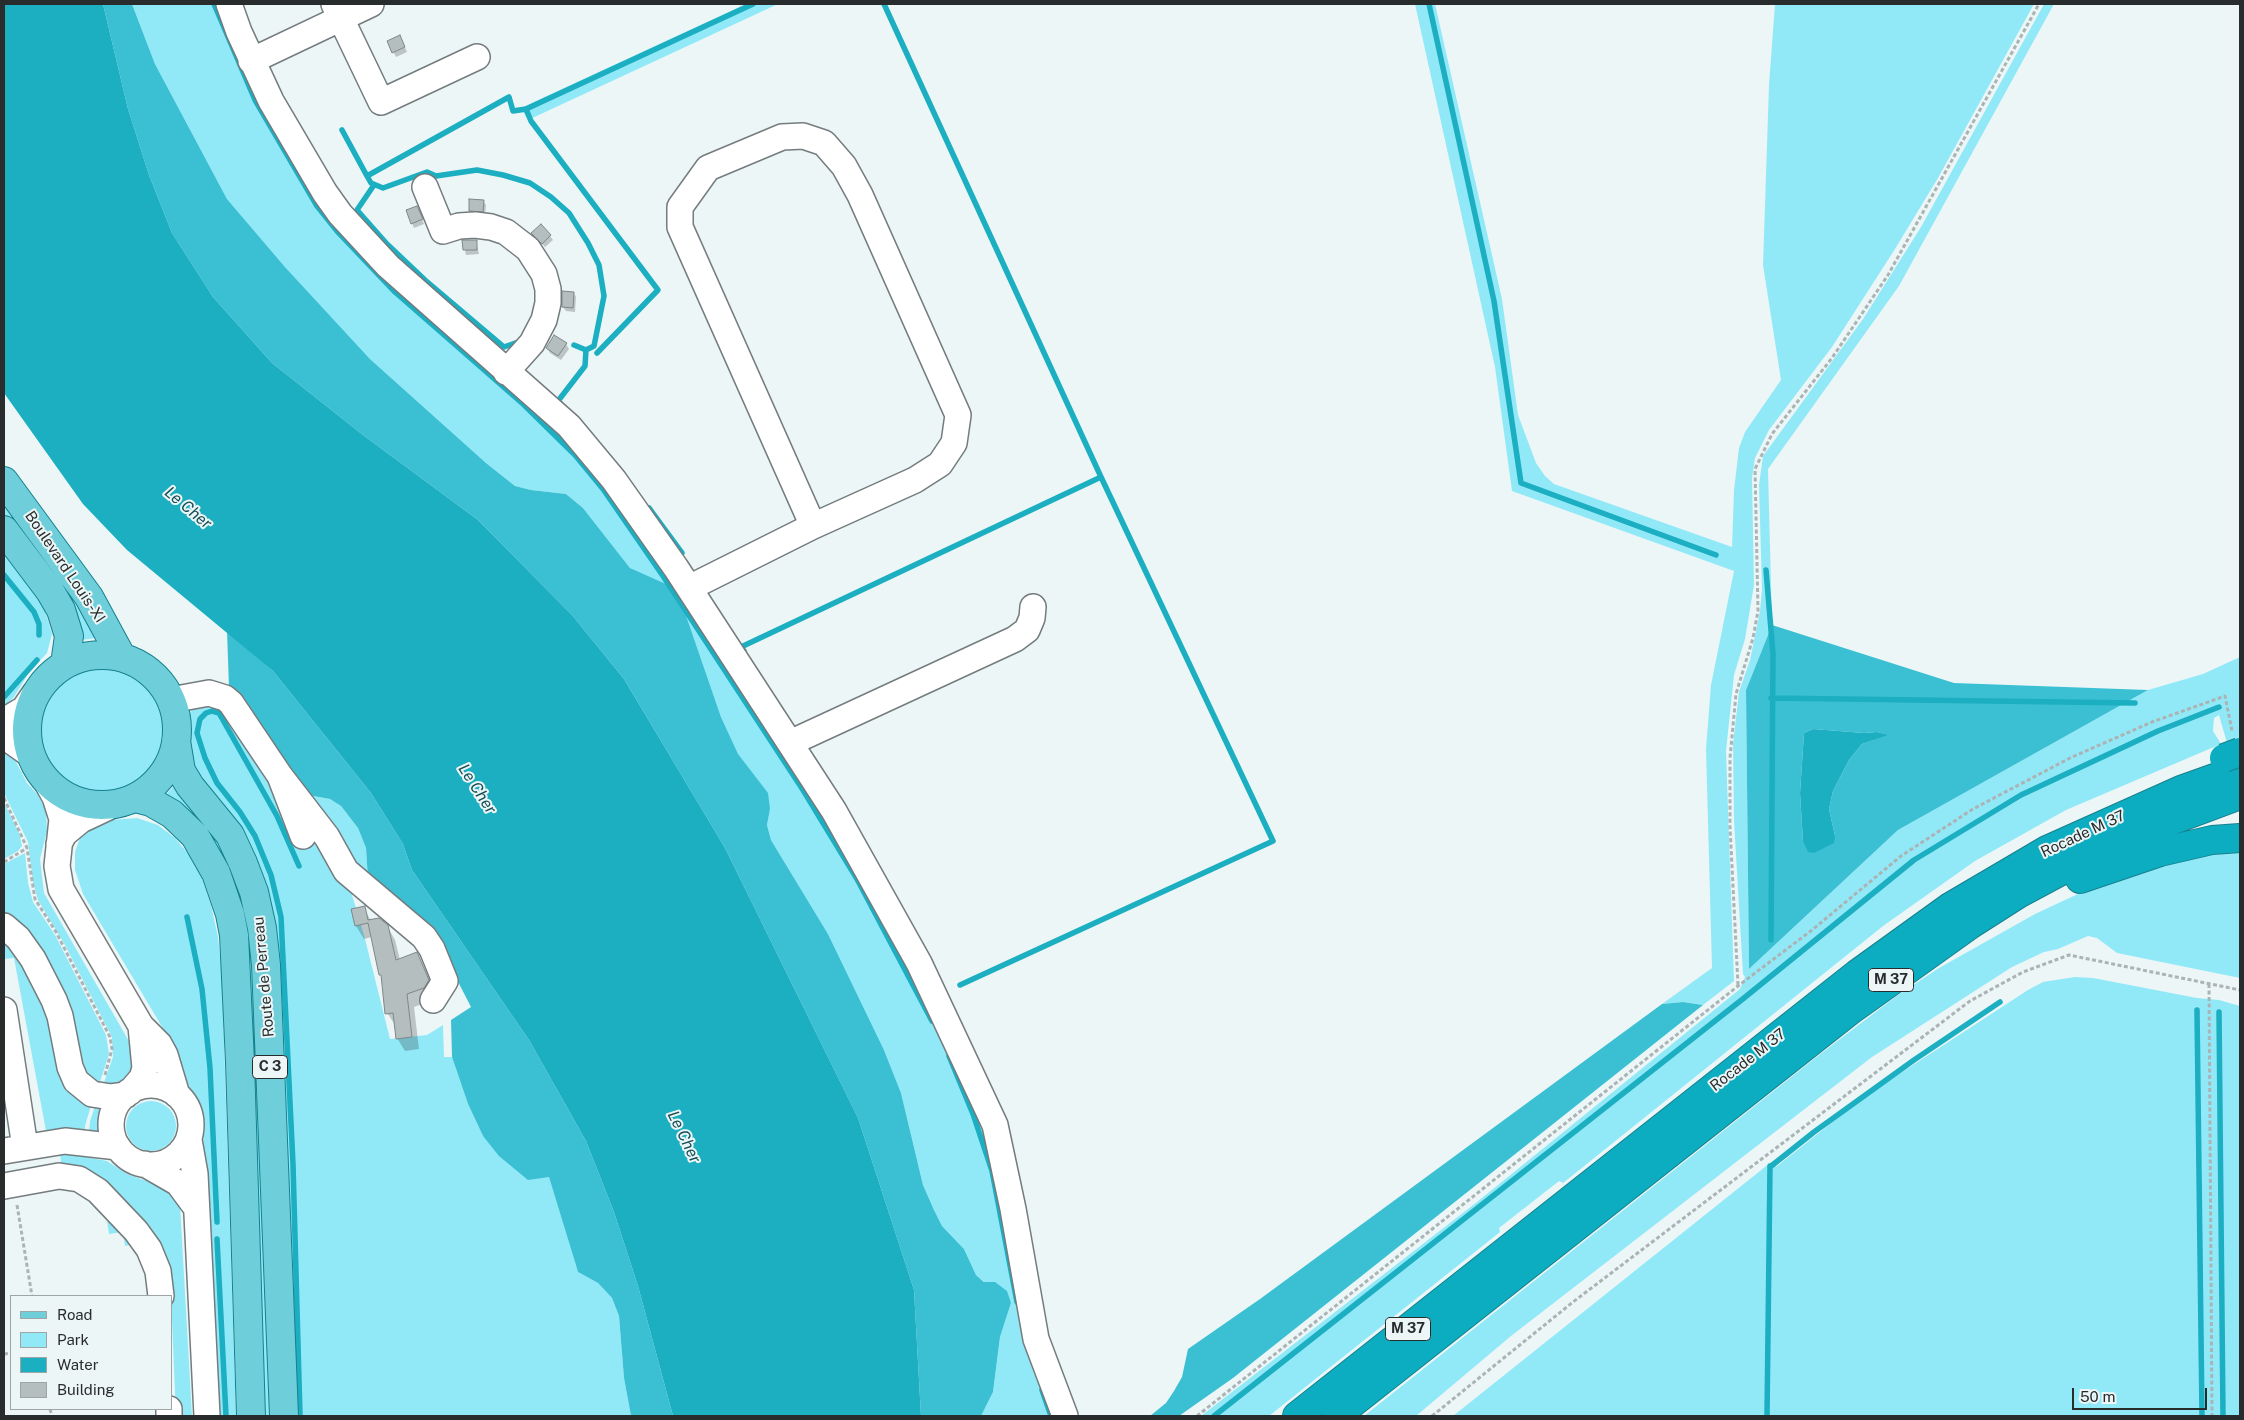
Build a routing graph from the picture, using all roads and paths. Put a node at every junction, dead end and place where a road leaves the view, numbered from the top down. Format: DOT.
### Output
graph roads {
  1 [pos="229,4"];
  2 [pos="371,4"];
  3 [pos="2039,4"];
  4 [pos="338,11"];
  5 [pos="477,57"];
  6 [pos="252,61"];
  7 [pos="425,187"];
  8 [pos="506,372"];
  9 [pos="4,481"];
  10 [pos="812,526"];
  11 [pos="4,530"];
  12 [pos="689,588"];
  13 [pos="1033,607"];
  14 [pos="121,656"];
  15 [pos="65,664"];
  16 [pos="36,693"];
  17 [pos="2225,696"];
  18 [pos="171,700"];
  19 [pos="4,721"];
  20 [pos="4,736"];
  21 [pos="176,741"];
  22 [pos="790,743"];
  23 [pos="31,755"];
  24 [pos="2234,774"];
  25 [pos="280,776"];
  26 [pos="46,781"];
  27 [pos="4,798"];
  28 [pos="125,801"];
  29 [pos="303,836"];
  30 [pos="2240,838"];
  31 [pos="59,844"];
  32 [pos="27,848"];
  33 [pos="4,862"];
  34 [pos="2018,894"];
  35 [pos="4,926"];
  36 [pos="2209,984"];
  37 [pos="1738,986"];
  38 [pos="2240,990"];
  39 [pos="433,1000"];
  40 [pos="4,1010"];
  41 [pos="141,1026"];
  42 [pos="128,1093"];
  43 [pos="177,1094"];
  44 [pos="97,1095"];
  45 [pos="188,1140"];
  46 [pos="118,1147"];
  47 [pos="15,1149"];
  48 [pos="145,1164"];
  49 [pos="8,1185"];
  50 [pos="195,1206"];
  51 [pos="1577,1210"];
  52 [pos="1526,1251"];
  53 [pos="32,1295"];
  54 [pos="161,1295"];
  55 [pos="207,1416"];
  56 [pos="251,1416"];
  57 [pos="284,1416"];
  58 [pos="1065,1416"];
  59 [pos="1197,1416"];
  60 [pos="1297,1416"];
  61 [pos="1336,1416"];
  62 [pos="1432,1416"];
  63 [pos="2212,1416"];
  1 -- 6 [label="street"];
  2 -- 4 [label="street"];
  3 -- 37 [label="path"];
  4 -- 5 [label="street"];
  4 -- 6 [label="street"];
  6 -- 8 [label="street"];
  7 -- 8 [label="street"];
  8 -- 12 [label="street"];
  9 -- 14 [label="main road, Boulevard Louis-XI"];
  10 -- 10 [label="street"];
  10 -- 12 [label="street"];
  11 -- 15 [label="main road, Boulevard Louis-XI"];
  12 -- 22 [label="street"];
  13 -- 22 [label="street"];
  14 -- 15 [label="main road"];
  14 -- 18 [label="main road"];
  15 -- 16 [label="main road"];
  16 -- 19 [label="street"];
  16 -- 23 [label="main road"];
  17 -- 37 [label="path"];
  18 -- 21 [label="main road"];
  18 -- 25 [label="street"];
  20 -- 23 [label="street"];
  21 -- 28 [label="main road"];
  21 -- 57 [label="main road, Route de Perreau / C 3"];
  22 -- 58 [label="street"];
  23 -- 26 [label="main road"];
  24 -- 34 [label="highway, Rocade M 37 / M 37"];
  24 -- 51 [label="highway, Rocade M 37 / M 37"];
  25 -- 29 [label="street"];
  25 -- 39 [label="street"];
  26 -- 28 [label="main road"];
  26 -- 31 [label="street"];
  27 -- 32 [label="path"];
  28 -- 31 [label="street"];
  28 -- 56 [label="main road, Route de Perreau / C 3"];
  30 -- 34 [label="highway"];
  31 -- 41 [label="street"];
  32 -- 33 [label="path"];
  32 -- 44 [label="path"];
  34 -- 51 [label="highway, Rocade M 37 / M 37"];
  35 -- 44 [label="street"];
  36 -- 38 [label="path"];
  36 -- 62 [label="path"];
  36 -- 63 [label="path"];
  37 -- 59 [label="path"];
  40 -- 47 [label="street"];
  41 -- 42 [label="street"];
  41 -- 43 [label="street"];
  42 -- 43 [label="street"];
  42 -- 44 [label="street"];
  42 -- 46 [label="street"];
  43 -- 45 [label="street"];
  45 -- 48 [label="street"];
  45 -- 50 [label="street"];
  46 -- 47 [label="street"];
  46 -- 48 [label="street"];
  48 -- 50 [label="street"];
  49 -- 53 [label="path"];
  49 -- 54 [label="street"];
  50 -- 55 [label="street"];
  51 -- 52 [label="highway, Rocade M 37 / M 37"];
  52 -- 60 [label="highway, Rocade M 37 / M 37"];
  52 -- 61 [label="highway, Rocade M 37 / M 37"];
}
